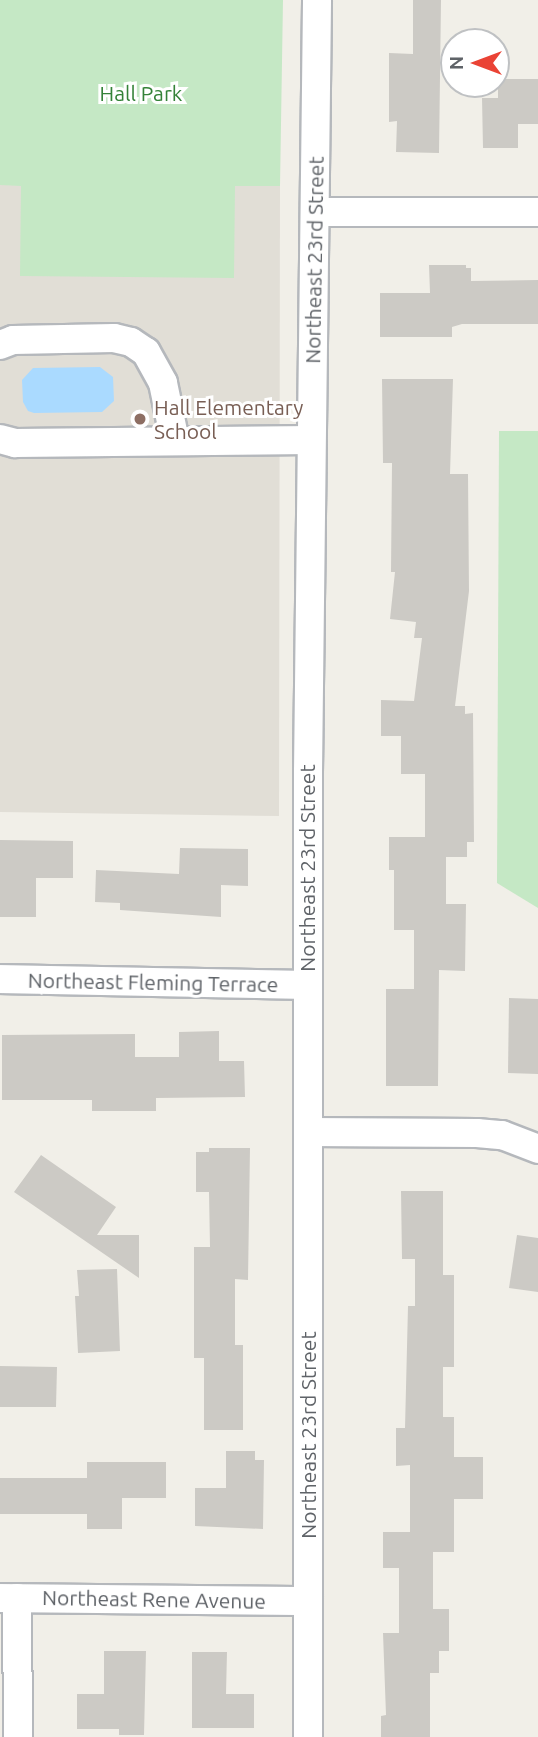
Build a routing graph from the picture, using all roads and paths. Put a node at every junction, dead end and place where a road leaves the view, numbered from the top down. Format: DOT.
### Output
graph roads {
  1 [pos="317,0"];
  2 [pos="315,212"];
  3 [pos="538,212"];
  4 [pos="0,345"];
  5 [pos="0,439"];
  6 [pos="312,440"];
  7 [pos="175,441"];
  8 [pos="0,979"];
  9 [pos="307,985"];
  10 [pos="308,1132"];
  11 [pos="538,1149"];
  12 [pos="8,1598"];
  13 [pos="308,1601"];
  14 [pos="18,1737"];
  15 [pos="308,1737"];
  1 -- 2 [label="street, Northeast 23rd Street"];
  2 -- 3 [label="street"];
  2 -- 6 [label="street, Northeast 23rd Street"];
  4 -- 7 [label="street"];
  5 -- 7 [label="street"];
  6 -- 7 [label="street"];
  6 -- 9 [label="street, Northeast 23rd Street"];
  8 -- 9 [label="street, Northeast Fleming Terrace"];
  9 -- 10 [label="street, Northeast 23rd Street"];
  10 -- 11 [label="street"];
  10 -- 13 [label="street, Northeast 23rd Street"];
  12 -- 13 [label="street, Northeast Rene Avenue"];
  12 -- 14 [label="street"];
  13 -- 15 [label="street, Northeast 23rd Street"];
}
